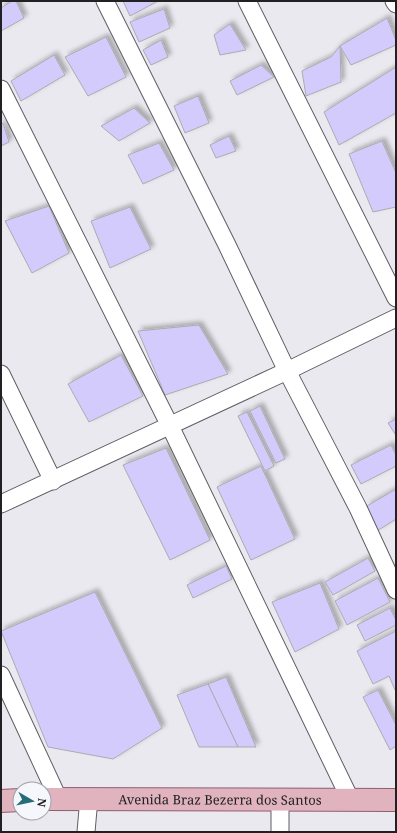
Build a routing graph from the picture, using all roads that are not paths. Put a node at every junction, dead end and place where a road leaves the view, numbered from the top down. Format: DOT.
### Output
graph roads {
  1 [pos="105,1"];
  2 [pos="247,1"];
  3 [pos="394,1"];
  4 [pos="396,4"];
  5 [pos="1,89"];
  6 [pos="396,298"];
  7 [pos="396,318"];
  8 [pos="287,371"];
  9 [pos="1,374"];
  10 [pos="170,426"];
  11 [pos="53,481"];
  12 [pos="1,504"];
  13 [pos="396,590"];
  14 [pos="1,675"];
  15 [pos="44,781"];
  16 [pos="52,798"];
  17 [pos="89,798"];
  18 [pos="12,800"];
  19 [pos="396,800"];
  20 [pos="1,801"];
  21 [pos="280,801"];
  22 [pos="351,801"];
  23 [pos="86,832"];
  24 [pos="280,832"];
  1 -- 8 [label="street"];
  2 -- 6 [label="street"];
  3 -- 4 [label="street"];
  5 -- 10 [label="street"];
  7 -- 8 [label="street"];
  8 -- 10 [label="street"];
  8 -- 13 [label="street"];
  9 -- 11 [label="street"];
  10 -- 11 [label="street"];
  10 -- 22 [label="street"];
  11 -- 12 [label="street"];
  14 -- 15 [label="street"];
  16 -- 17 [label="main road, Avenida Braz Bezerra dos Santos"];
  17 -- 21 [label="main road, Avenida Braz Bezerra dos Santos"];
  17 -- 23 [label="street"];
  18 -- 20 [label="main road"];
  19 -- 22 [label="main road, Avenida Braz Bezerra dos Santos"];
  21 -- 22 [label="main road, Avenida Braz Bezerra dos Santos"];
  21 -- 24 [label="street"];
}
